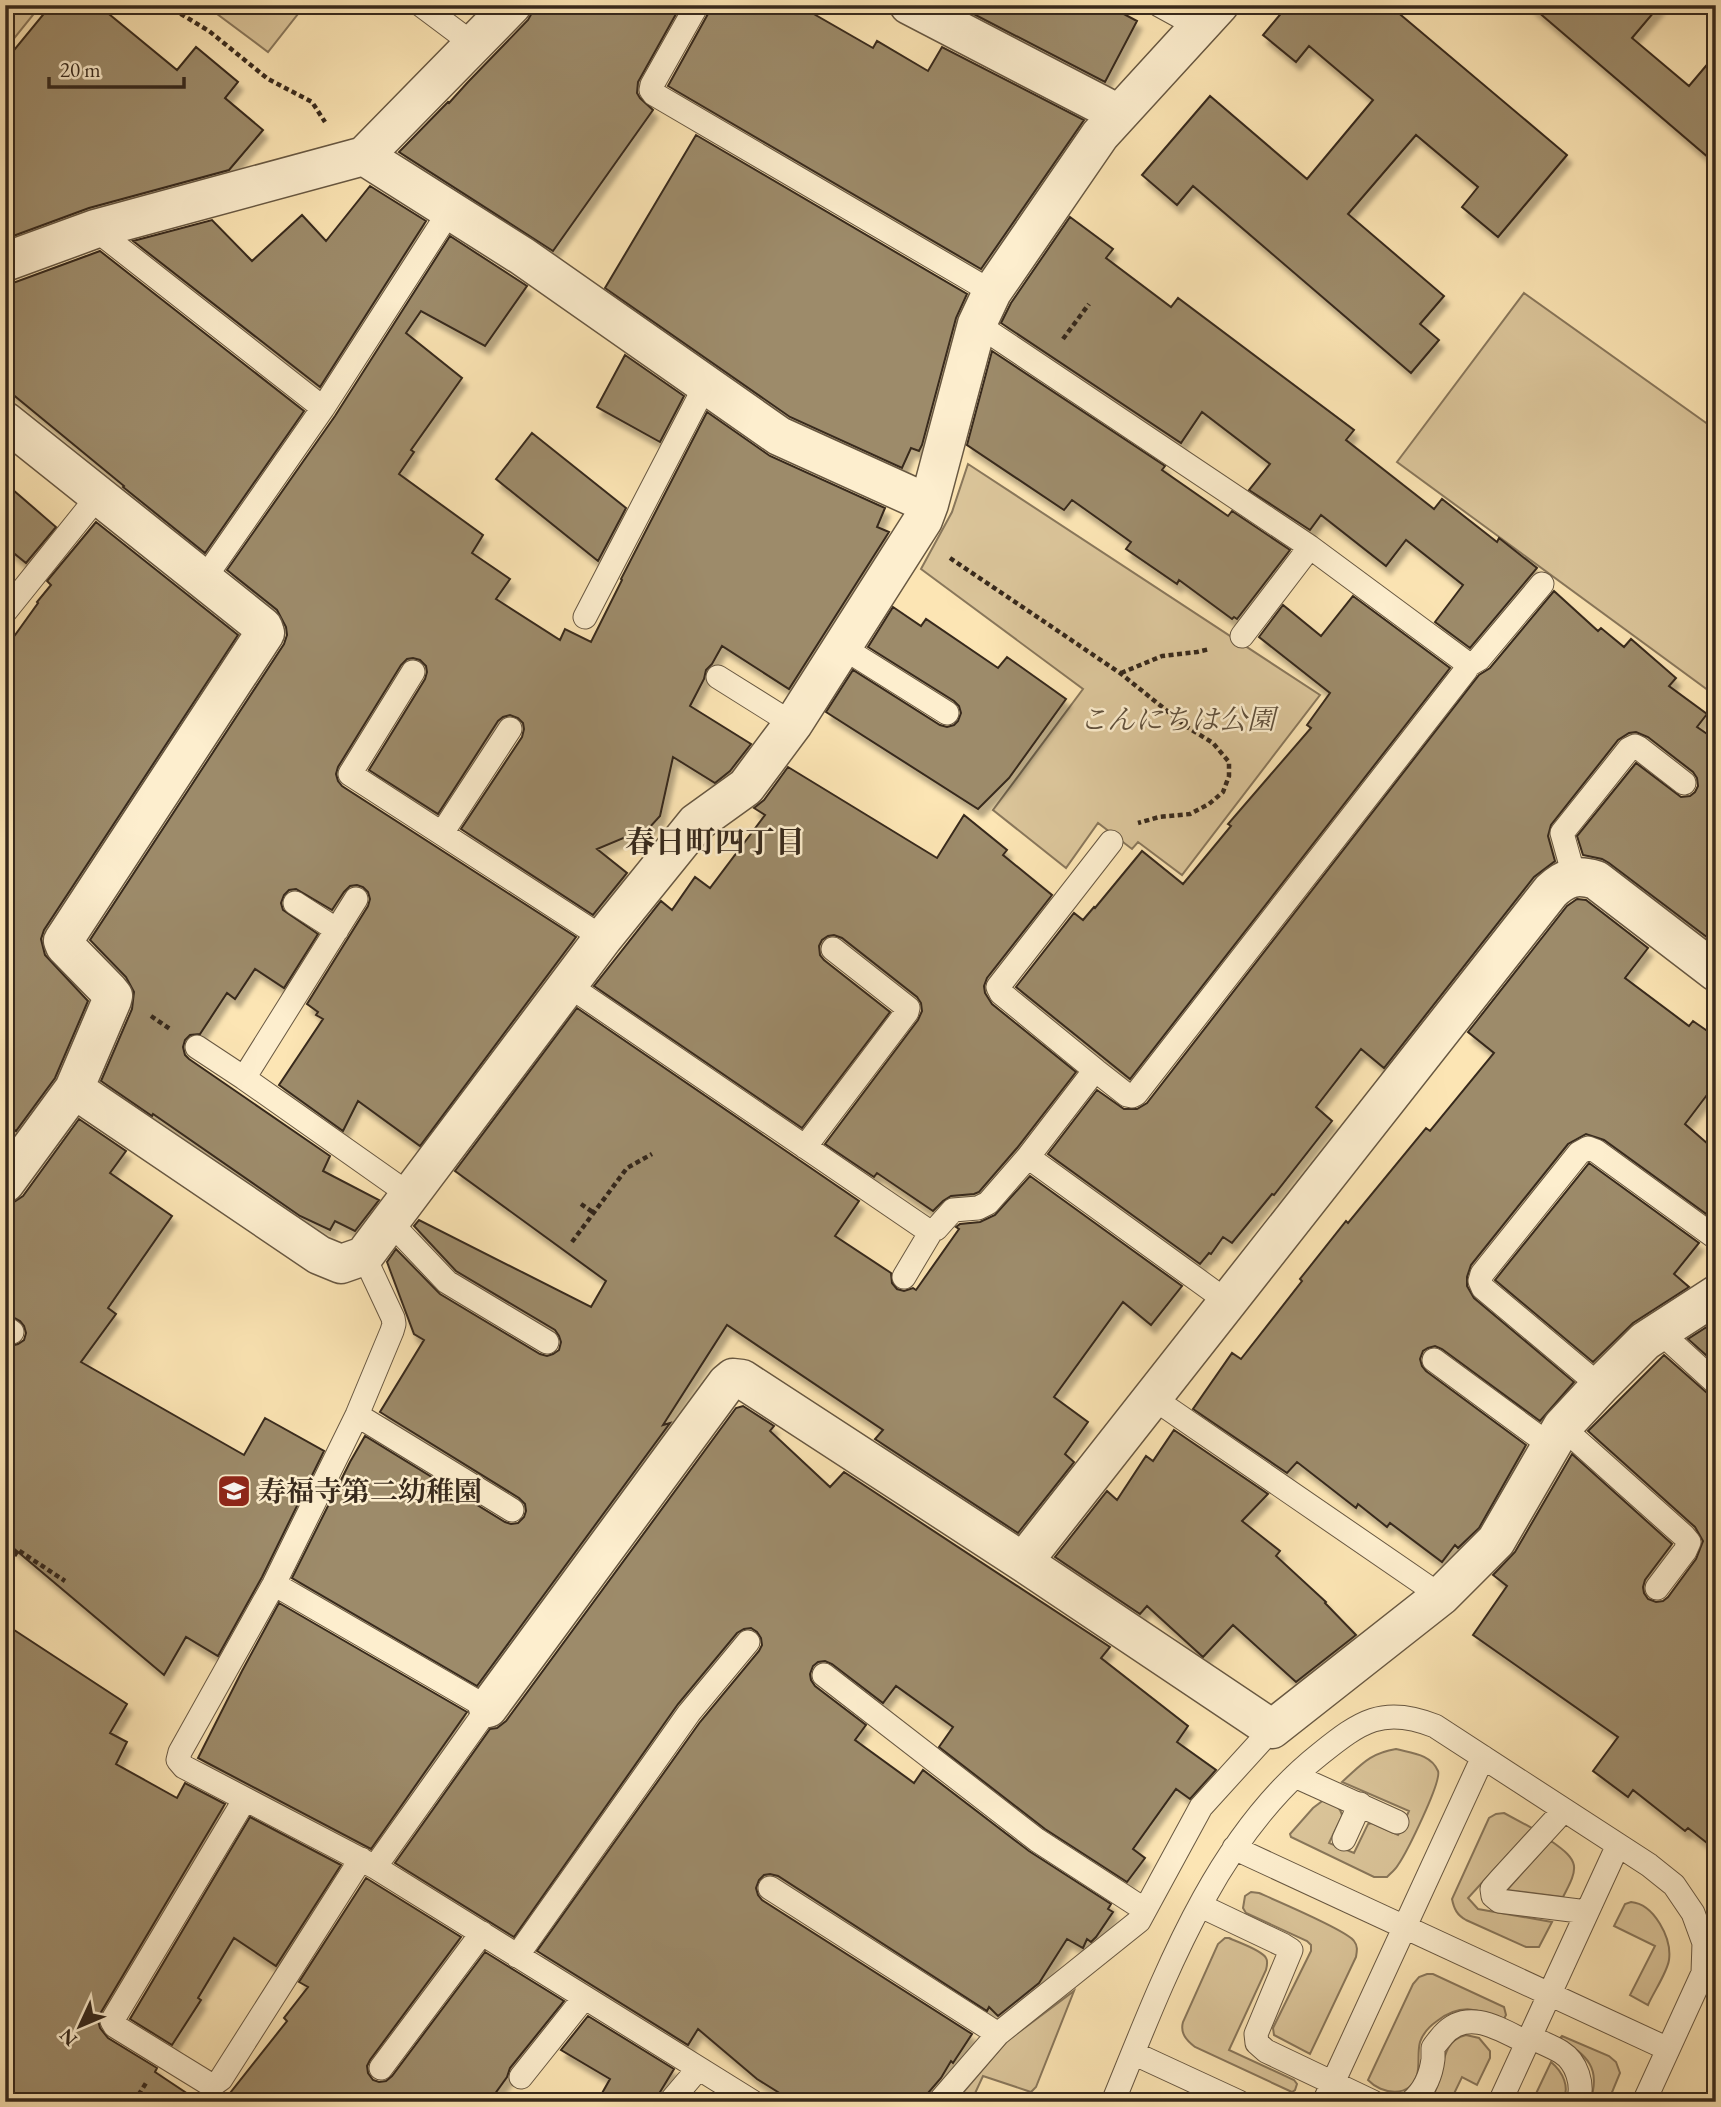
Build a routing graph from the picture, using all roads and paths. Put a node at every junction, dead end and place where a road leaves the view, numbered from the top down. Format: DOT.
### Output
graph roads {
  1 [pos="166,5"];
  2 [pos="421,5"];
  3 [pos="512,5"];
  4 [pos="697,5"];
  5 [pos="909,5"];
  6 [pos="1159,5"];
  7 [pos="1209,16"];
  8 [pos="473,44"];
  9 [pos="1119,114"];
  10 [pos="352,159"];
  11 [pos="449,212"];
  12 [pos="94,229"];
  13 [pos="5,262"];
  14 [pos="1089,304"];
  15 [pos="985,308"];
  16 [pos="1042,368"];
  17 [pos="705,386"];
  18 [pos="323,408"];
  19 [pos="5,421"];
  20 [pos="99,495"];
  21 [pos="922,519"];
  22 [pos="1310,547"];
  23 [pos="204,579"];
  24 [pos="1542,584"];
  25 [pos="5,612"];
  26 [pos="585,617"];
  27 [pos="1242,636"];
  28 [pos="842,647"];
  29 [pos="1467,666"];
  30 [pos="413,672"];
  31 [pos="1120,673"];
  32 [pos="718,677"];
  33 [pos="947,713"];
  34 [pos="793,724"];
  35 [pos="510,729"];
  36 [pos="1684,783"];
  37 [pos="442,833"];
  38 [pos="1111,842"];
  39 [pos="1574,876"];
  40 [pos="356,899"];
  41 [pos="295,903"];
  42 [pos="337,930"];
  43 [pos="603,938"];
  44 [pos="833,948"];
  45 [pos="1716,972"];
  46 [pos="568,985"];
  47 [pos="141,1008"];
  48 [pos="197,1047"];
  49 [pos="1095,1070"];
  50 [pos="244,1078"];
  51 [pos="74,1089"];
  52 [pos="804,1147"];
  53 [pos="652,1154"];
  54 [pos="1028,1157"];
  55 [pos="6,1180"];
  56 [pos="581,1204"];
  57 [pos="400,1208"];
  58 [pos="594,1213"];
  59 [pos="932,1230"];
  60 [pos="1716,1238"];
  61 [pos="572,1242"];
  62 [pos="363,1256"];
  63 [pos="904,1277"];
  64 [pos="1716,1295"];
  65 [pos="1228,1302"];
  66 [pos="1659,1331"];
  67 [pos="547,1342"];
  68 [pos="1434,1360"];
  69 [pos="1716,1383"];
  70 [pos="1600,1386"];
  71 [pos="1153,1398"];
  72 [pos="358,1415"];
  73 [pos="1556,1437"];
  74 [pos="512,1510"];
  75 [pos="1023,1562"];
  76 [pos="5,1570"];
  77 [pos="65,1581"];
  78 [pos="274,1584"];
  79 [pos="1657,1588"];
  80 [pos="1441,1596"];
  81 [pos="748,1642"];
  82 [pos="824,1675"];
  83 [pos="488,1708"];
  84 [pos="1272,1729"];
  85 [pos="1483,1757"];
  86 [pos="1294,1776"];
  87 [pos="246,1799"];
  88 [pos="1360,1804"];
  89 [pos="1564,1810"];
  90 [pos="1397,1822"];
  91 [pos="1344,1839"];
  92 [pos="1618,1845"];
  93 [pos="1234,1849"];
  94 [pos="368,1863"];
  95 [pos="770,1888"];
  96 [pos="1201,1906"];
  97 [pos="1146,1910"];
  98 [pos="1587,1912"];
  99 [pos="1405,1927"];
  100 [pos="482,1933"];
  101 [pos="517,1956"];
  102 [pos="1550,1994"];
  103 [pos="584,1998"];
  104 [pos="998,2034"];
  105 [pos="1529,2040"];
  106 [pos="1668,2049"];
  107 [pos="1133,2053"];
  108 [pos="381,2067"];
  109 [pos="698,2069"];
  110 [pos="522,2077"];
  111 [pos="1328,2092"];
  112 [pos="670,2102"];
  113 [pos="753,2102"];
  114 [pos="939,2102"];
  115 [pos="1113,2102"];
  116 [pos="1239,2102"];
  117 [pos="1373,2102"];
  118 [pos="1411,2102"];
  119 [pos="1500,2102"];
  120 [pos="1578,2102"];
  121 [pos="1644,2102"];
  1 -- 10 [label="path"];
  2 -- 8 [label="lane"];
  3 -- 8 [label="street"];
  4 -- 15 [label="lane"];
  5 -- 9 [label="street"];
  6 -- 7 [label="lane"];
  7 -- 9 [label="street"];
  8 -- 10 [label="street"];
  9 -- 15 [label="street"];
  10 -- 11 [label="street"];
  10 -- 12 [label="street"];
  11 -- 17 [label="street"];
  11 -- 18 [label="lane"];
  12 -- 13 [label="street"];
  12 -- 18 [label="lane"];
  14 -- 16 [label="path"];
  15 -- 16 [label="lane"];
  15 -- 21 [label="street"];
  16 -- 22 [label="lane"];
  17 -- 21 [label="street"];
  17 -- 26 [label="lane"];
  18 -- 23 [label="lane"];
  19 -- 20 [label="street"];
  20 -- 23 [label="street"];
  20 -- 25 [label="lane"];
  21 -- 28 [label="street"];
  21 -- 31 [label="path"];
  22 -- 27 [label="lane"];
  22 -- 29 [label="lane"];
  23 -- 51 [label="street"];
  24 -- 29 [label="lane"];
  27 -- 31 [label="path"];
  28 -- 33 [label="lane"];
  28 -- 34 [label="street"];
  29 -- 49 [label="lane"];
  30 -- 37 [label="lane"];
  31 -- 38 [label="path"];
  32 -- 34 [label="lane"];
  34 -- 43 [label="street"];
  35 -- 37 [label="lane"];
  36 -- 39 [label="lane"];
  37 -- 43 [label="lane"];
  38 -- 49 [label="lane"];
  39 -- 45 [label="street"];
  39 -- 65 [label="street"];
  40 -- 42 [label="lane"];
  41 -- 42 [label="lane"];
  42 -- 50 [label="lane"];
  43 -- 46 [label="street"];
  44 -- 52 [label="lane"];
  46 -- 52 [label="lane"];
  46 -- 57 [label="street"];
  47 -- 48 [label="path"];
  48 -- 50 [label="lane"];
  49 -- 54 [label="lane"];
  50 -- 57 [label="lane"];
  51 -- 55 [label="street"];
  51 -- 62 [label="street"];
  52 -- 59 [label="lane"];
  53 -- 58 [label="path"];
  54 -- 59 [label="lane"];
  54 -- 65 [label="lane"];
  56 -- 58 [label="path"];
  57 -- 62 [label="street"];
  57 -- 67 [label="lane"];
  58 -- 61 [label="path"];
  59 -- 63 [label="lane"];
  60 -- 70 [label="lane"];
  62 -- 72 [label="lane"];
  64 -- 66 [label="street"];
  65 -- 71 [label="street"];
  66 -- 69 [label="lane"];
  66 -- 70 [label="street"];
  68 -- 73 [label="lane"];
  70 -- 73 [label="street"];
  71 -- 75 [label="street"];
  71 -- 80 [label="lane"];
  72 -- 74 [label="lane"];
  72 -- 78 [label="lane"];
  73 -- 79 [label="lane"];
  73 -- 80 [label="street"];
  75 -- 83 [label="street"];
  75 -- 84 [label="street"];
  76 -- 77 [label="path"];
  78 -- 83 [label="lane"];
  78 -- 87 [label="lane"];
  80 -- 84 [label="street"];
  81 -- 101 [label="lane"];
  82 -- 97 [label="lane"];
  83 -- 94 [label="lane"];
  84 -- 97 [label="lane"];
  85 -- 86 [label="lane"];
  85 -- 89 [label="lane"];
  85 -- 99 [label="lane"];
  86 -- 88 [label="lane"];
  86 -- 93 [label="lane"];
  87 -- 94 [label="lane"];
  87 -- 94 [label="lane"];
  88 -- 90 [label="lane"];
  88 -- 91 [label="lane"];
  89 -- 92 [label="lane"];
  89 -- 98 [label="lane"];
  92 -- 98 [label="lane"];
  92 -- 106 [label="lane"];
  93 -- 96 [label="lane"];
  93 -- 99 [label="lane"];
  94 -- 100 [label="lane"];
  95 -- 104 [label="lane"];
  96 -- 107 [label="lane"];
  96 -- 111 [label="lane"];
  97 -- 104 [label="lane"];
  98 -- 102 [label="lane"];
  99 -- 102 [label="lane"];
  99 -- 111 [label="lane"];
  100 -- 101 [label="lane"];
  100 -- 108 [label="lane"];
  101 -- 103 [label="lane"];
  102 -- 105 [label="lane"];
  102 -- 106 [label="lane"];
  103 -- 109 [label="lane"];
  103 -- 110 [label="lane"];
  104 -- 114 [label="lane"];
  105 -- 118 [label="lane"];
  105 -- 119 [label="lane"];
  105 -- 120 [label="lane"];
  106 -- 121 [label="lane"];
  107 -- 115 [label="lane"];
  107 -- 116 [label="lane"];
  109 -- 112 [label="lane"];
  109 -- 113 [label="lane"];
  111 -- 117 [label="lane"];
}
